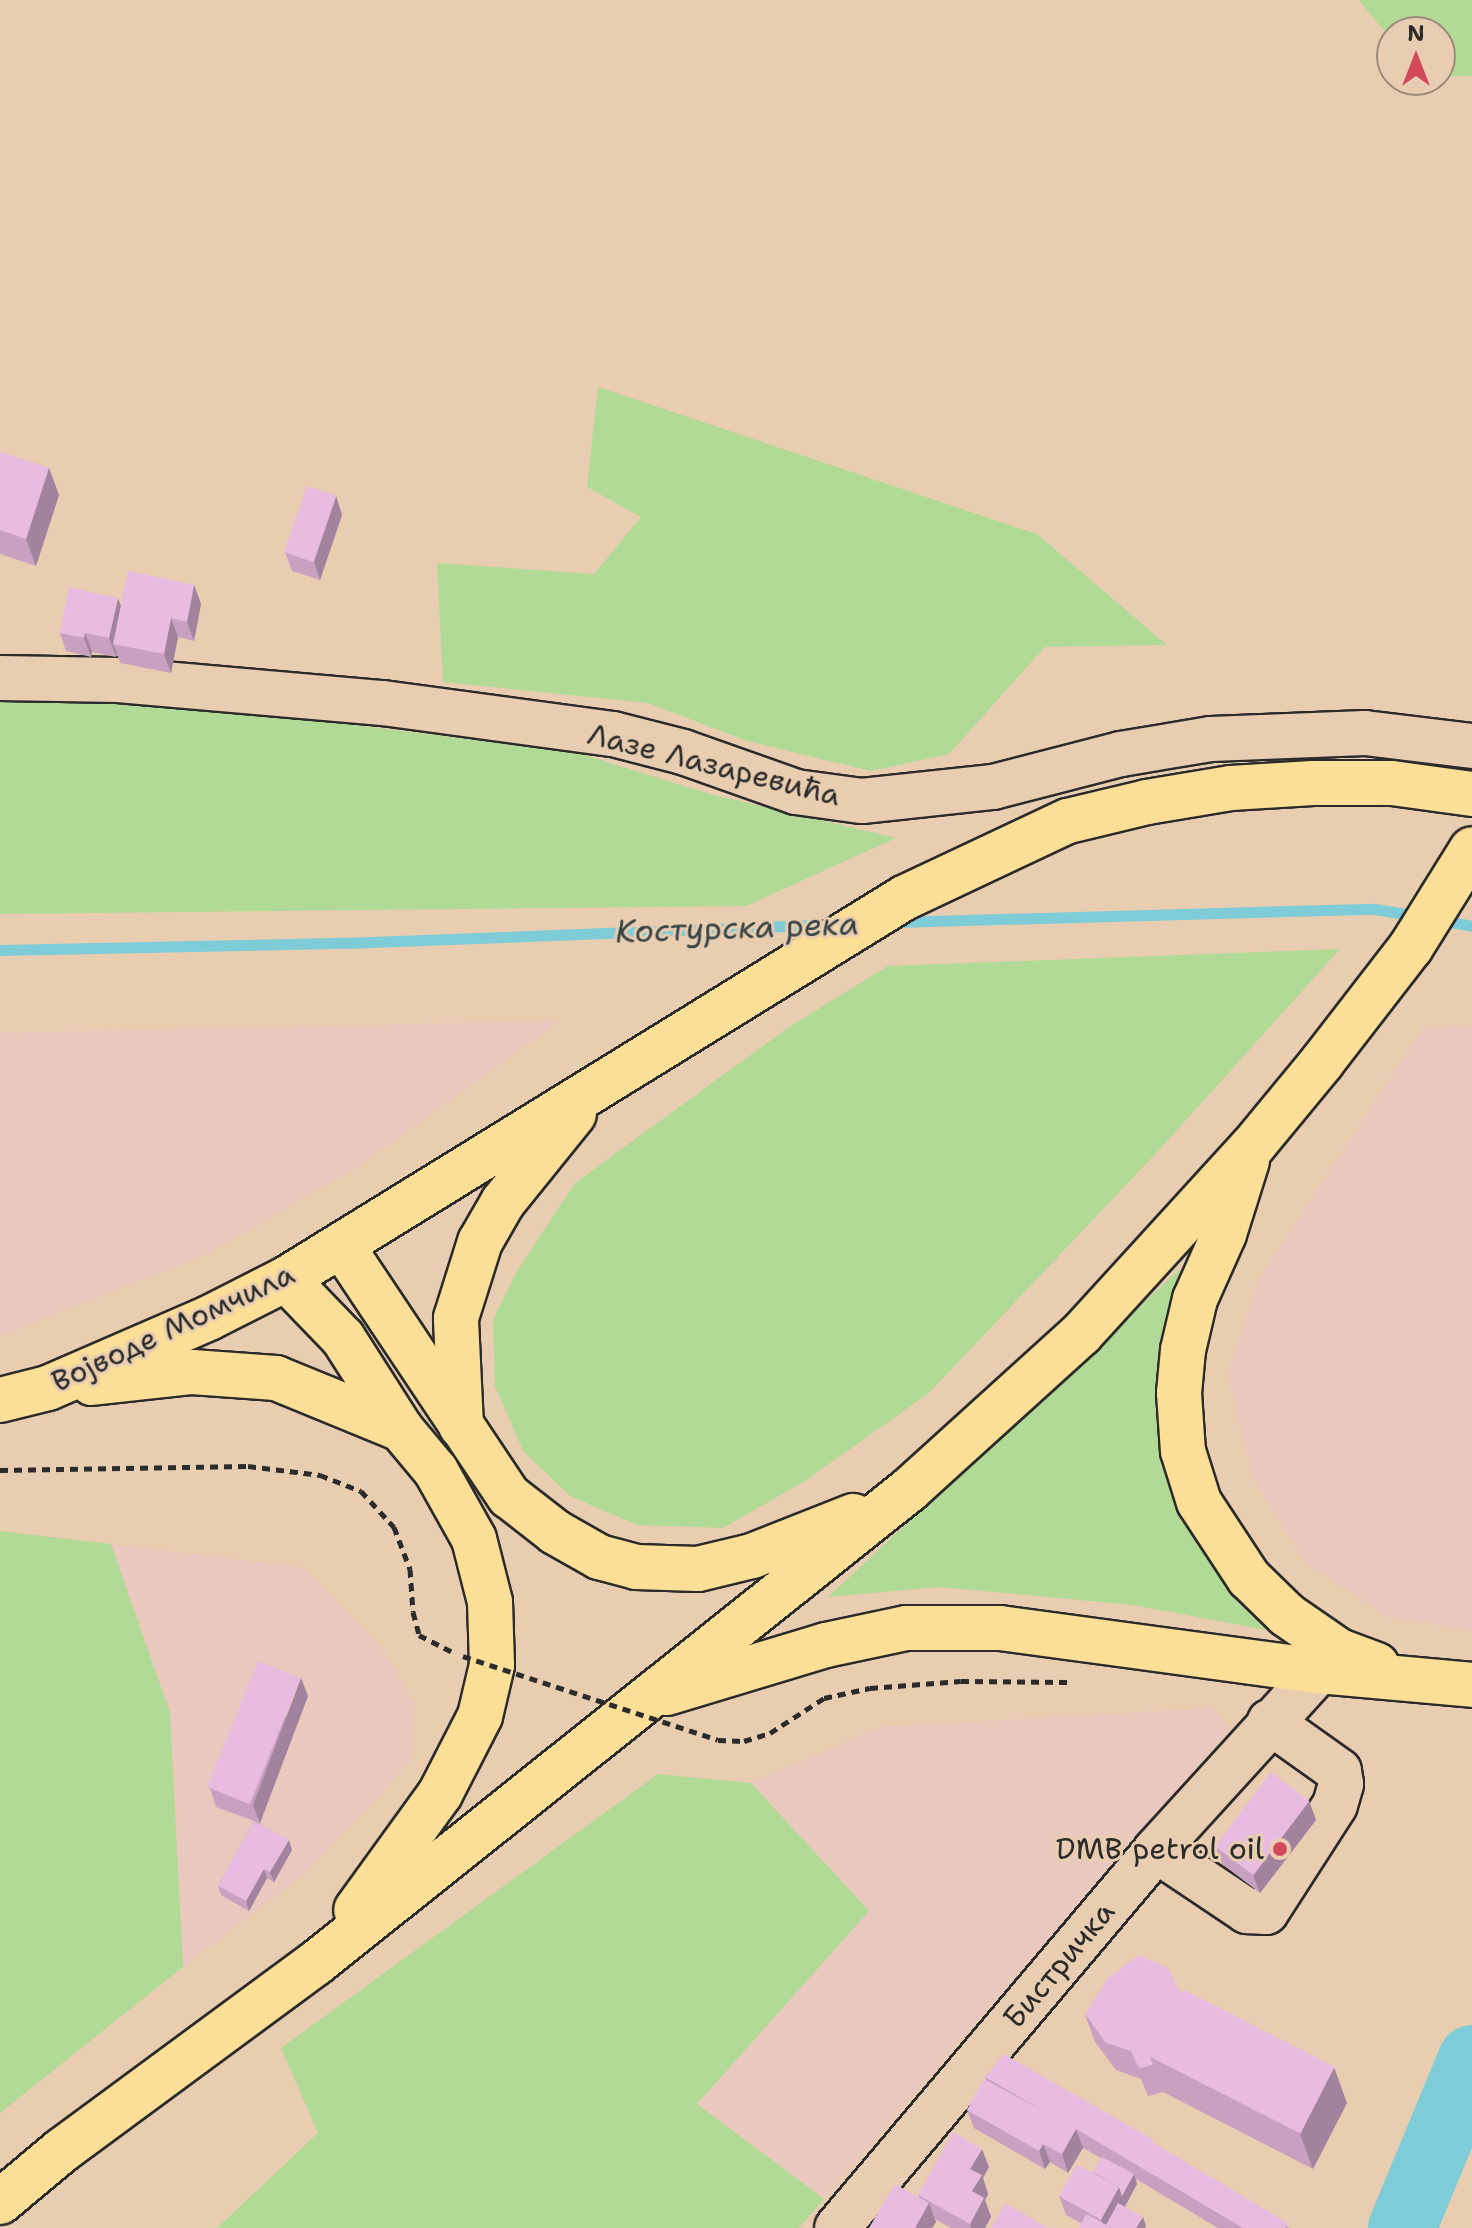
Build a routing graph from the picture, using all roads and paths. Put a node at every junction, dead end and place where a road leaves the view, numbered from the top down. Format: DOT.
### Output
graph roads {
  1 [pos="0,678"];
  2 [pos="1472,746"];
  3 [pos="1472,794"];
  4 [pos="1468,855"];
  5 [pos="596,1087"];
  6 [pos="1252,1147"];
  7 [pos="342,1246"];
  8 [pos="286,1279"];
  9 [pos="48,1388"];
  10 [pos="0,1400"];
  11 [pos="401,1429"];
  12 [pos="461,1429"];
  13 [pos="0,1470"];
  14 [pos="910,1489"];
  15 [pos="1319,1671"];
  16 [pos="1421,1681"];
  17 [pos="1073,1682"];
  18 [pos="1472,1685"];
  19 [pos="645,1700"];
  20 [pos="1270,1722"];
  21 [pos="1156,1850"];
  22 [pos="316,1963"];
  23 [pos="0,2202"];
  24 [pos="837,2228"];
  1 -- 2 [label="street, Лазе Лазаревића"];
  3 -- 5 [label="main road, Војводе Момчила"];
  4 -- 6 [label="main road"];
  5 -- 7 [label="main road, Војводе Момчила"];
  5 -- 12 [label="main road"];
  6 -- 14 [label="main road"];
  6 -- 16 [label="main road"];
  7 -- 8 [label="main road, Војводе Момчила"];
  7 -- 12 [label="main road"];
  8 -- 9 [label="main road, Војводе Момчила"];
  8 -- 11 [label="main road"];
  9 -- 10 [label="main road, Војводе Момчила"];
  9 -- 11 [label="main road"];
  11 -- 22 [label="main road"];
  12 -- 14 [label="main road"];
  13 -- 17 [label="path, bridge"];
  14 -- 19 [label="main road"];
  15 -- 16 [label="main road"];
  15 -- 19 [label="main road"];
  15 -- 20 [label="street, Бистричка"];
  16 -- 18 [label="main road"];
  19 -- 22 [label="main road"];
  20 -- 21 [label="street, Бистричка"];
  20 -- 21 [label="street"];
  21 -- 24 [label="street, Бистричка"];
  22 -- 23 [label="main road"];
}
